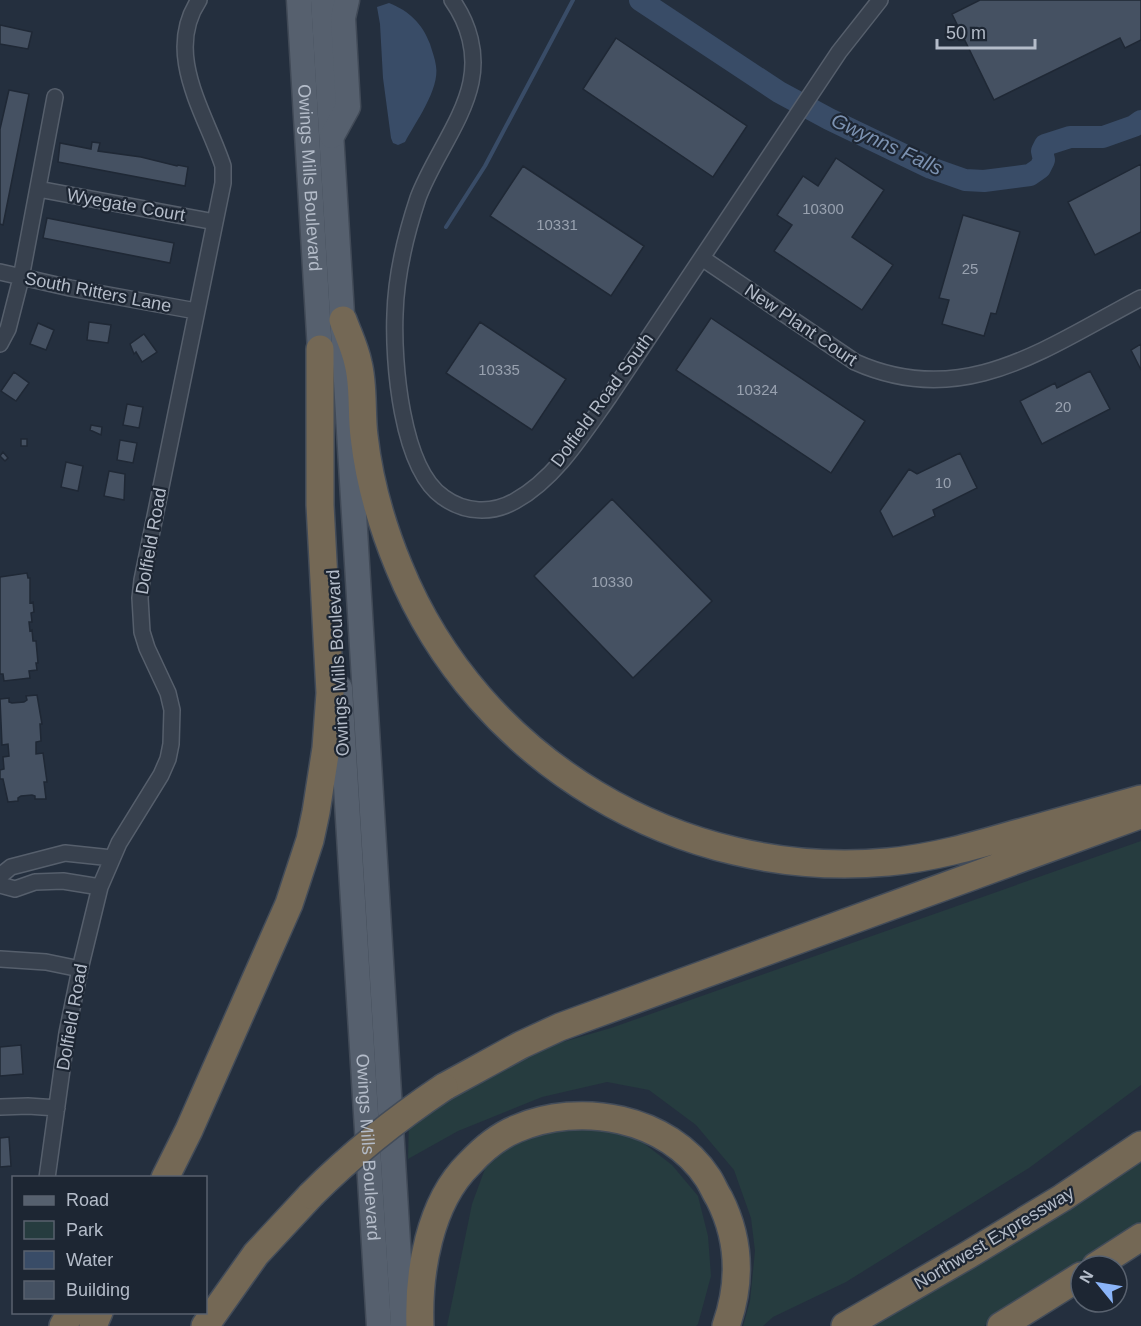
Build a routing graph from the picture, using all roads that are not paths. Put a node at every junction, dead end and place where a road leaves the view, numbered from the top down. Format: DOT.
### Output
graph roads {
  1 [pos="199,0"];
  2 [pos="298,0"];
  3 [pos="309,0"];
  4 [pos="323,0"];
  5 [pos="347,0"];
  6 [pos="452,0"];
  7 [pos="880,0"];
  8 [pos="55,98"];
  9 [pos="332,136"];
  10 [pos="38,189"];
  11 [pos="215,222"];
  12 [pos="702,258"];
  13 [pos="0,272"];
  14 [pos="21,278"];
  15 [pos="1141,298"];
  16 [pos="196,311"];
  17 [pos="343,320"];
  18 [pos="0,344"];
  19 [pos="320,349"];
  20 [pos="366,709"];
  21 [pos="1141,799"];
  22 [pos="1141,815"];
  23 [pos="112,858"];
  24 [pos="32,862"];
  25 [pos="0,876"];
  26 [pos="35,882"];
  27 [pos="0,885"];
  28 [pos="100,887"];
  29 [pos="0,959"];
  30 [pos="80,969"];
  31 [pos="232,1029"];
  32 [pos="0,1107"];
  33 [pos="57,1107"];
  34 [pos="1140,1145"];
  35 [pos="47,1176"];
  36 [pos="149,1176"];
  37 [pos="166,1176"];
  38 [pos="1141,1237"];
  39 [pos="1115,1254"];
  40 [pos="1069,1284"];
  41 [pos="205,1326"];
  42 [pos="379,1326"];
  43 [pos="403,1326"];
  44 [pos="420,1326"];
  45 [pos="726,1326"];
  46 [pos="845,1326"];
  47 [pos="1001,1326"];
  1 -- 11 [label="street, Dolfield Road"];
  2 -- 19 [label="main road, Owings Mills Boulevard"];
  3 -- 20 [label="main road"];
  4 -- 9 [label="main road, Owings Mills Boulevard"];
  5 -- 9 [label="main road"];
  6 -- 12 [label="street, Dolfield Road South"];
  7 -- 12 [label="street, Dolfield Road South"];
  8 -- 10 [label="street"];
  9 -- 17 [label="main road, Owings Mills Boulevard"];
  10 -- 11 [label="street, Wyegate Court"];
  10 -- 14 [label="street"];
  11 -- 16 [label="street, Dolfield Road"];
  12 -- 15 [label="street, New Plant Court"];
  13 -- 14 [label="street, South Ritters Lane"];
  14 -- 16 [label="street, South Ritters Lane"];
  14 -- 18 [label="street"];
  16 -- 23 [label="street, Dolfield Road"];
  17 -- 20 [label="main road, Owings Mills Boulevard"];
  17 -- 21 [label="highway"];
  19 -- 31 [label="highway"];
  19 -- 42 [label="main road, Owings Mills Boulevard"];
  20 -- 43 [label="main road, Owings Mills Boulevard"];
  22 -- 41 [label="highway, bridge"];
  23 -- 24 [label="street"];
  23 -- 28 [label="street, Dolfield Road"];
  24 -- 25 [label="street"];
  24 -- 26 [label="street"];
  26 -- 27 [label="street"];
  26 -- 28 [label="street"];
  28 -- 30 [label="street, Dolfield Road"];
  29 -- 30 [label="street"];
  30 -- 33 [label="street, Dolfield Road"];
  31 -- 36 [label="highway"];
  31 -- 37 [label="highway"];
  32 -- 33 [label="street"];
  33 -- 35 [label="street, Dolfield Road"];
  34 -- 46 [label="highway, Northwest Expressway"];
  38 -- 39 [label="highway"];
  40 -- 47 [label="highway"];
  44 -- 45 [label="highway"];
}
